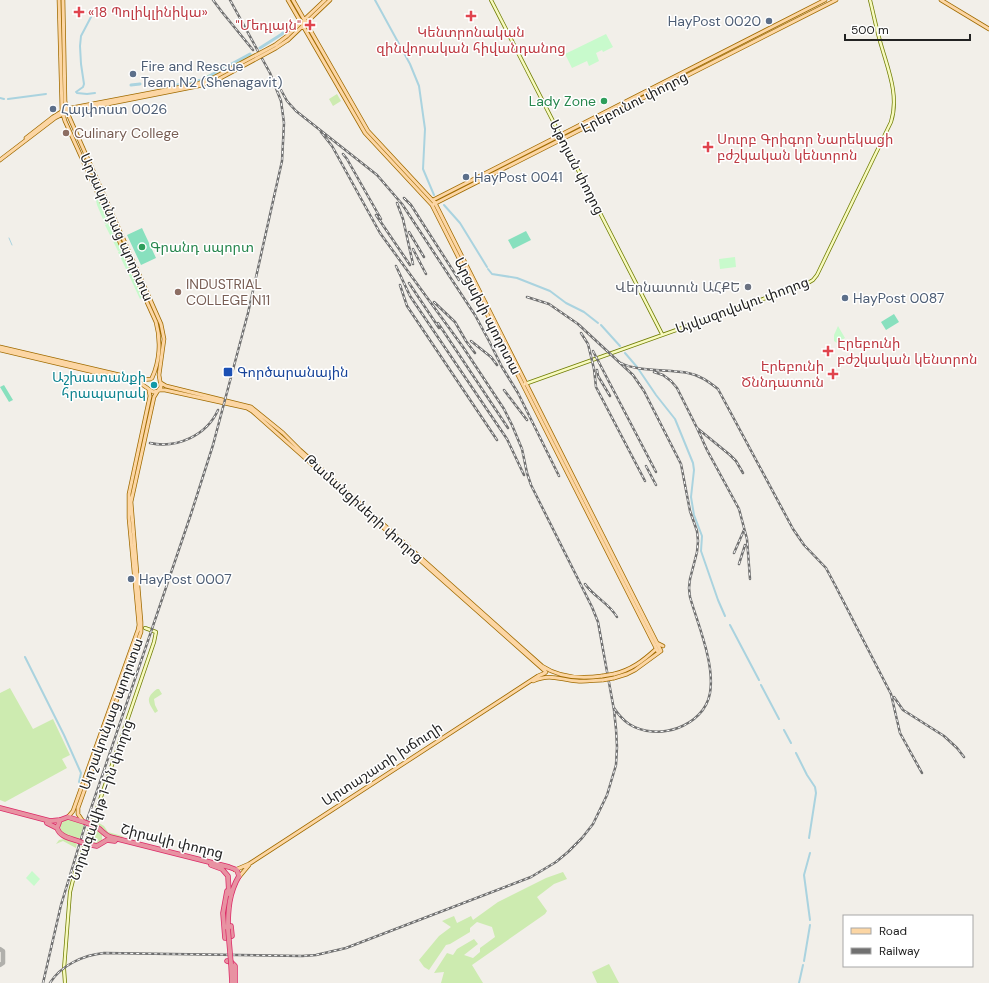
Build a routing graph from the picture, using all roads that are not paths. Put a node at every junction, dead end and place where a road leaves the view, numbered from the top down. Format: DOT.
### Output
graph roads {
  1 [pos="60,0"];
  2 [pos="64,0"];
  3 [pos="288,0"];
  4 [pos="293,0"];
  5 [pos="325,0"];
  6 [pos="330,0"];
  7 [pos="491,0"];
  8 [pos="825,0"];
  9 [pos="836,0"];
  10 [pos="870,0"];
  11 [pos="941,0"];
  12 [pos="303,22"];
  13 [pos="989,29"];
  14 [pos="62,60"];
  15 [pos="65,111"];
  16 [pos="562,136"];
  17 [pos="0,159"];
  18 [pos="433,202"];
  19 [pos="119,236"];
  20 [pos="153,305"];
  21 [pos="149,307"];
  22 [pos="662,334"];
  23 [pos="160,337"];
  24 [pos="164,337"];
  25 [pos="0,348"];
  26 [pos="152,379"];
  27 [pos="161,382"];
  28 [pos="524,385"];
  29 [pos="149,390"];
  30 [pos="158,391"];
  31 [pos="143,428"];
  32 [pos="147,429"];
  33 [pos="133,473"];
  34 [pos="138,474"];
  35 [pos="130,495"];
  36 [pos="141,626"];
  37 [pos="655,643"];
  38 [pos="659,649"];
  39 [pos="652,653"];
  40 [pos="546,671"];
  41 [pos="553,672"];
  42 [pos="614,676"];
  43 [pos="549,677"];
  44 [pos="603,678"];
  45 [pos="528,683"];
  46 [pos="0,809"];
  47 [pos="68,817"];
  48 [pos="60,820"];
  49 [pos="84,822"];
  50 [pos="57,828"];
  51 [pos="104,834"];
  52 [pos="102,843"];
  53 [pos="250,864"];
  54 [pos="235,870"];
  55 [pos="229,877"];
  56 [pos="238,878"];
  57 [pos="229,884"];
  58 [pos="232,889"];
  59 [pos="227,930"];
  60 [pos="65,983"];
  61 [pos="233,983"];
  1 -- 14 [label="main road, Արշակունյաց պողոտա"];
  2 -- 14 [label="main road, Արշակունյաց պողոտա"];
  3 -- 12 [label="main road, Արցախի պողոտա"];
  4 -- 12 [label="main road, Արցախի պողոտա"];
  5 -- 12 [label="main road"];
  6 -- 12 [label="main road"];
  7 -- 16 [label="main road, Աթոյան փողոց"];
  8 -- 16 [label="main road, Էրեբունու փողոց"];
  9 -- 16 [label="main road, Էրեբունու փողոց"];
  10 -- 22 [label="main road, Այվազովսկու փողոց"];
  11 -- 13 [label="main road"];
  12 -- 15 [label="main road, bridge"];
  12 -- 18 [label="main road, Արցախի պողոտա"];
  14 -- 15 [label="main road, Արշակունյաց պողոտա"];
  15 -- 17 [label="main road"];
  15 -- 19 [label="main road, Արշակունյաց պողոտա"];
  16 -- 18 [label="main road, Էրեբունու փողոց"];
  16 -- 22 [label="main road, Աթոյան փողոց"];
  18 -- 28 [label="main road, Արցախի պողոտա"];
  19 -- 20 [label="main road, Արշակունյաց պողոտա"];
  19 -- 21 [label="main road, Արշակունյաց պողոտա"];
  20 -- 21 [label="main road"];
  20 -- 24 [label="main road, Արշակունյաց պողոտա"];
  21 -- 23 [label="main road, Արշակունյաց պողոտա"];
  22 -- 28 [label="main road, Այվազովսկու փողոց"];
  23 -- 24 [label="main road"];
  23 -- 26 [label="main road, Արշակունյաց պողոտա"];
  24 -- 27 [label="main road, Արշակունյաց պողոտա"];
  25 -- 26 [label="main road"];
  25 -- 29 [label="main road"];
  26 -- 27 [label="main road"];
  26 -- 29 [label="main road"];
  27 -- 30 [label="main road"];
  27 -- 40 [label="main road, Թամանցիների փողոց"];
  28 -- 37 [label="main road, Արցախի պողոտա"];
  29 -- 30 [label="main road"];
  29 -- 31 [label="main road, Արշակունյաց պողոտա"];
  30 -- 32 [label="main road, Արշակունյաց պողոտա"];
  30 -- 40 [label="main road, Թամանցիների փողոց"];
  31 -- 32 [label="main road"];
  31 -- 33 [label="main road, Արշակունյաց պողոտա"];
  32 -- 34 [label="main road, Արշակունյաց պողոտա"];
  33 -- 34 [label="main road"];
  33 -- 35 [label="main road, Արշակունյաց պողոտա"];
  34 -- 35 [label="main road, Արշակունյաց պողոտա"];
  35 -- 36 [label="main road, Արշակունյաց պողոտա"];
  36 -- 47 [label="main road, Արշակունյաց պողոտա"];
  36 -- 49 [label="main road, Արշակունյաց պողոտա"];
  36 -- 60 [label="main road, Նորագավիթ 1-ին փողոց"];
  37 -- 38 [label="main road"];
  37 -- 38 [label="main road, Արցախի պողոտա"];
  37 -- 39 [label="main road"];
  38 -- 39 [label="main road"];
  38 -- 42 [label="main road"];
  39 -- 42 [label="main road"];
  40 -- 41 [label="main road, Թամանցիների փողոց"];
  40 -- 43 [label="main road, Թամանցիների փողոց"];
  40 -- 45 [label="main road, Արտաշատի խճուղի"];
  41 -- 43 [label="main road"];
  41 -- 44 [label="main road, Թամանցիների փողոց"];
  42 -- 44 [label="main road, bridge"];
  43 -- 44 [label="main road"];
  43 -- 45 [label="main road, Արտաշատի խճուղի"];
  45 -- 53 [label="main road, Արտաշատի խճուղի"];
  46 -- 48 [label="highway, Շիրակի փողոց"];
  46 -- 50 [label="highway, Շիրակի փողոց"];
  47 -- 48 [label="highway, Շիրակի փողոց"];
  47 -- 49 [label="highway, Շիրակի փողոց"];
  48 -- 50 [label="highway"];
  49 -- 51 [label="highway, Շիրակի փողոց, bridge"];
  50 -- 52 [label="highway, Շիրակի փողոց, bridge"];
  51 -- 52 [label="highway, Շիրակի փողոց"];
  51 -- 54 [label="highway, Շիրակի փողոց"];
  52 -- 55 [label="highway, Շիրակի փողոց"];
  53 -- 54 [label="main road, Արտաշատի խճուղի"];
  53 -- 56 [label="main road, Արտաշատի խճուղի"];
  54 -- 55 [label="highway, Արտաշատի խճուղի"];
  54 -- 56 [label="highway"];
  55 -- 56 [label="highway"];
  55 -- 57 [label="highway, Արտաշատի խճուղի"];
  56 -- 58 [label="highway, Արտաշատի խճուղի"];
  57 -- 58 [label="highway"];
  57 -- 59 [label="highway, Արտաշատի խճուղի"];
  58 -- 59 [label="highway, Արտաշատի խճուղի"];
  59 -- 61 [label="highway, Արտաշատի խճուղի, bridge"];
}
